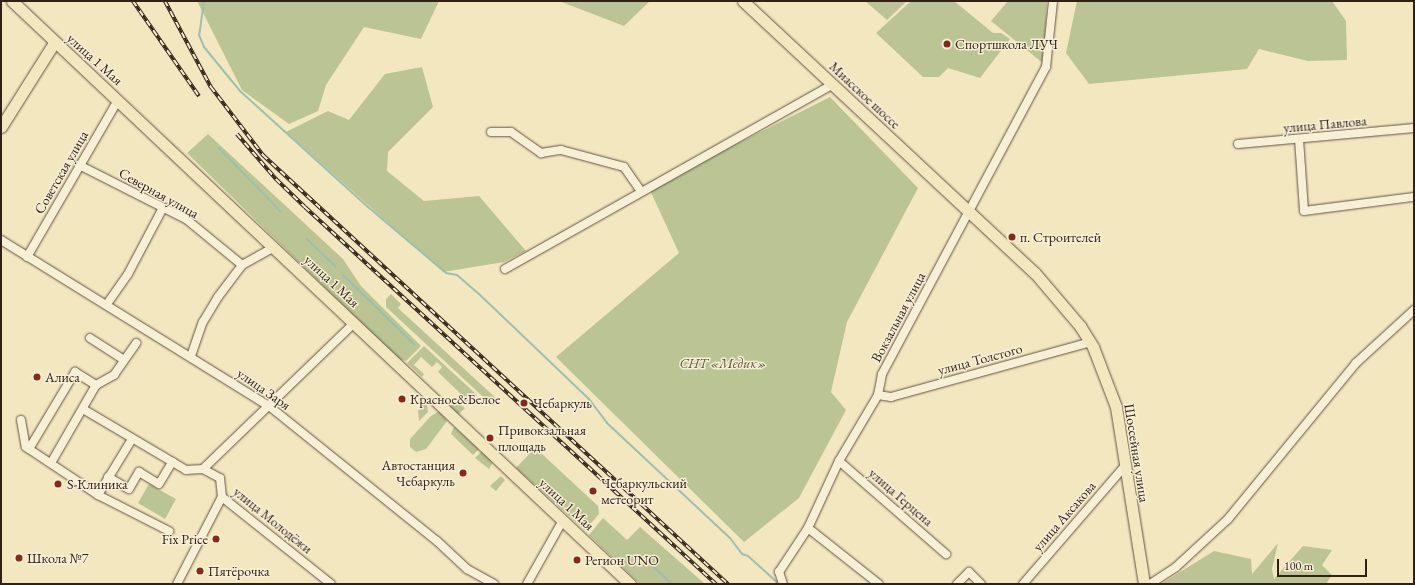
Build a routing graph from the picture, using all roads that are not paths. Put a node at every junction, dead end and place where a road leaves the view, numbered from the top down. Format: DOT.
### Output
graph roads {
  1 [pos="12,1"];
  2 [pos="743,1"];
  3 [pos="1052,1"];
  4 [pos="54,43"];
  5 [pos="832,85"];
  6 [pos="118,100"];
  7 [pos="2,122"];
  8 [pos="1414,128"];
  9 [pos="491,132"];
  10 [pos="1299,139"];
  11 [pos="1238,144"];
  12 [pos="79,165"];
  13 [pos="641,191"];
  14 [pos="1414,197"];
  15 [pos="164,208"];
  16 [pos="968,211"];
  17 [pos="1,240"];
  18 [pos="274,247"];
  19 [pos="27,257"];
  20 [pos="242,265"];
  21 [pos="505,269"];
  22 [pos="107,304"];
  23 [pos="1414,310"];
  24 [pos="354,323"];
  25 [pos="90,338"];
  26 [pos="1090,342"];
  27 [pos="136,343"];
  28 [pos="191,356"];
  29 [pos="124,360"];
  30 [pos="96,385"];
  31 [pos="878,395"];
  32 [pos="269,406"];
  33 [pos="83,409"];
  34 [pos="21,420"];
  35 [pos="132,439"];
  36 [pos="29,449"];
  37 [pos="839,461"];
  38 [pos="172,462"];
  39 [pos="51,463"];
  40 [pos="1126,466"];
  41 [pos="203,469"];
  42 [pos="108,477"];
  43 [pos="98,495"];
  44 [pos="222,497"];
  45 [pos="563,520"];
  46 [pos="808,528"];
  47 [pos="169,532"];
  48 [pos="946,554"];
  49 [pos="782,583"];
  50 [pos="177,584"];
  51 [pos="331,584"];
  52 [pos="494,584"];
  53 [pos="527,584"];
  54 [pos="630,584"];
  55 [pos="879,584"];
  56 [pos="957,584"];
  57 [pos="981,584"];
  58 [pos="1023,584"];
  59 [pos="1144,584"];
  60 [pos="1150,584"];
  1 -- 4 [label="main road, улица 1 Мая"];
  2 -- 5 [label="main road, Миасское шоссе"];
  3 -- 16 [label="street, Вокзальная улица"];
  4 -- 6 [label="main road, улица 1 Мая"];
  4 -- 7 [label="main road"];
  5 -- 13 [label="street"];
  5 -- 16 [label="main road, Миасское шоссе"];
  6 -- 12 [label="street, Советская улица"];
  6 -- 18 [label="main road, улица 1 Мая"];
  8 -- 10 [label="street, улица Павлова"];
  9 -- 13 [label="street"];
  10 -- 11 [label="street, улица Павлова"];
  10 -- 14 [label="street"];
  12 -- 15 [label="street, Северная улица"];
  12 -- 19 [label="street, Советская улица"];
  13 -- 21 [label="street"];
  15 -- 20 [label="street, Северная улица"];
  15 -- 22 [label="street"];
  16 -- 26 [label="main road, Шоссейная улица"];
  16 -- 31 [label="street, Вокзальная улица"];
  17 -- 19 [label="street, улица Заря"];
  18 -- 20 [label="street"];
  18 -- 24 [label="main road, улица 1 Мая"];
  19 -- 22 [label="street, улица Заря"];
  20 -- 28 [label="street"];
  22 -- 28 [label="street, улица Заря"];
  23 -- 60 [label="street"];
  24 -- 32 [label="street"];
  24 -- 45 [label="main road, улица 1 Мая"];
  25 -- 29 [label="street"];
  26 -- 31 [label="street, улица Толстого"];
  26 -- 40 [label="main road, Шоссейная улица"];
  27 -- 29 [label="street"];
  28 -- 32 [label="street, улица Заря"];
  29 -- 30 [label="street"];
  30 -- 33 [label="street"];
  30 -- 36 [label="street"];
  31 -- 37 [label="street, Вокзальная улица"];
  32 -- 41 [label="street"];
  32 -- 52 [label="street, улица Заря"];
  33 -- 35 [label="street, улица Молодёжи"];
  33 -- 39 [label="street"];
  34 -- 36 [label="street"];
  35 -- 38 [label="street, улица Молодёжи"];
  35 -- 42 [label="street"];
  36 -- 39 [label="street"];
  37 -- 46 [label="street, Вокзальная улица"];
  37 -- 48 [label="street, улица Герцена"];
  38 -- 41 [label="street, улица Молодёжи"];
  38 -- 42 [label="street"];
  39 -- 43 [label="street"];
  40 -- 58 [label="street, улица Аксакова"];
  40 -- 59 [label="main road, Шоссейная улица"];
  41 -- 44 [label="street, улица Молодёжи"];
  42 -- 43 [label="street"];
  43 -- 47 [label="street"];
  44 -- 50 [label="street"];
  44 -- 51 [label="street, улица Молодёжи"];
  45 -- 53 [label="street"];
  45 -- 54 [label="main road, улица 1 Мая"];
  46 -- 49 [label="street, Вокзальная улица"];
  46 -- 55 [label="street"];
  56 -- 57 [label="street"];
}
